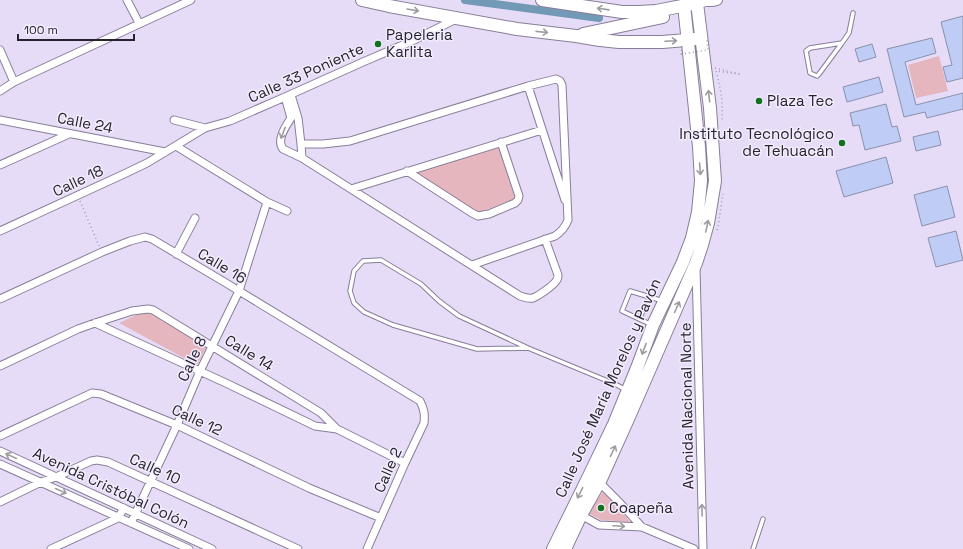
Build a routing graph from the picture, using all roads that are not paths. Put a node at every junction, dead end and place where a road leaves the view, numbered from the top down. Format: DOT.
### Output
graph roads {
  1 [pos="127,0"];
  2 [pos="191,0"];
  3 [pos="362,0"];
  4 [pos="542,0"];
  5 [pos="715,1"];
  6 [pos="697,4"];
  7 [pos="684,6"];
  8 [pos="622,12"];
  9 [pos="853,13"];
  10 [pos="458,18"];
  11 [pos="139,24"];
  12 [pos="622,26"];
  13 [pos="576,36"];
  14 [pos="705,39"];
  15 [pos="684,43"];
  16 [pos="842,44"];
  17 [pos="0,50"];
  18 [pos="14,82"];
  19 [pos="0,84"];
  20 [pos="528,86"];
  21 [pos="8,87"];
  22 [pos="0,91"];
  23 [pos="288,96"];
  24 [pos="294,118"];
  25 [pos="0,120"];
  26 [pos="174,120"];
  27 [pos="205,128"];
  28 [pos="542,130"];
  29 [pos="69,134"];
  30 [pos="501,142"];
  31 [pos="301,144"];
  32 [pos="176,146"];
  33 [pos="165,152"];
  34 [pos="302,158"];
  35 [pos="0,165"];
  36 [pos="407,171"];
  37 [pos="350,189"];
  38 [pos="267,202"];
  39 [pos="568,209"];
  40 [pos="287,212"];
  41 [pos="195,218"];
  42 [pos="0,231"];
  43 [pos="545,239"];
  44 [pos="176,254"];
  45 [pos="696,263"];
  46 [pos="472,265"];
  47 [pos="239,291"];
  48 [pos="650,297"];
  49 [pos="0,298"];
  50 [pos="664,302"];
  51 [pos="639,319"];
  52 [pos="95,323"];
  53 [pos="653,325"];
  54 [pos="213,346"];
  55 [pos="528,348"];
  56 [pos="0,366"];
  57 [pos="200,371"];
  58 [pos="633,393"];
  59 [pos="420,401"];
  60 [pos="177,425"];
  61 [pos="337,429"];
  62 [pos="0,436"];
  63 [pos="0,451"];
  64 [pos="405,462"];
  65 [pos="0,464"];
  66 [pos="56,477"];
  67 [pos="594,479"];
  68 [pos="150,481"];
  69 [pos="41,482"];
  70 [pos="0,502"];
  71 [pos="124,508"];
  72 [pos="576,512"];
  73 [pos="136,514"];
  74 [pos="118,518"];
  75 [pos="382,518"];
  76 [pos="764,519"];
  77 [pos="131,523"];
  78 [pos="642,527"];
  79 [pos="51,549"];
  80 [pos="189,549"];
  81 [pos="212,549"];
  82 [pos="298,549"];
  83 [pos="367,549"];
  84 [pos="553,549"];
  85 [pos="565,549"];
  86 [pos="694,549"];
  87 [pos="704,549"];
  88 [pos="753,549"];
  1 -- 11 [label="street"];
  2 -- 11 [label="street"];
  3 -- 10 [label="main road, one-way"];
  8 -- 4 [label="main road, one-way"];
  5 -- 6 [label="main road"];
  6 -- 7 [label="main road"];
  6 -- 14 [label="main road, Calle José María Morelos y Pavón"];
  7 -- 8 [label="main road"];
  7 -- 12 [label="main road"];
  7 -- 15 [label="main road, Calle José María Morelos y Pavón"];
  8 -- 12 [label="main road"];
  9 -- 16 [label="lane"];
  10 -- 13 [label="main road, one-way"];
  10 -- 23 [label="street, Calle 33 Poniente"];
  11 -- 18 [label="street"];
  12 -- 13 [label="main road"];
  13 -- 15 [label="main road, one-way"];
  14 -- 15 [label="main road"];
  45 -- 14 [label="main road, Calle José María Morelos y Pavón, one-way"];
  15 -- 50 [label="main road, Calle José María Morelos y Pavón, one-way"];
  16 -- 16 [label="lane"];
  17 -- 18 [label="street"];
  18 -- 21 [label="street"];
  19 -- 21 [label="street"];
  20 -- 28 [label="street"];
  20 -- 31 [label="street"];
  20 -- 39 [label="street"];
  21 -- 22 [label="street"];
  23 -- 24 [label="street"];
  23 -- 27 [label="street, Calle 33 Poniente"];
  24 -- 31 [label="street"];
  24 -- 34 [label="street, one-way"];
  25 -- 29 [label="street, Calle 24"];
  26 -- 27 [label="street"];
  27 -- 32 [label="street, Calle 33 Poniente"];
  28 -- 30 [label="street"];
  28 -- 39 [label="street"];
  29 -- 33 [label="street, Calle 24"];
  29 -- 35 [label="street"];
  30 -- 36 [label="street"];
  30 -- 36 [label="street"];
  31 -- 34 [label="street"];
  32 -- 33 [label="street, Calle 33 Poniente"];
  32 -- 38 [label="street"];
  33 -- 42 [label="street, Calle 18"];
  34 -- 37 [label="street"];
  36 -- 37 [label="street"];
  37 -- 46 [label="street"];
  38 -- 40 [label="street"];
  38 -- 47 [label="street, Calle 8"];
  39 -- 43 [label="street"];
  41 -- 44 [label="street"];
  43 -- 46 [label="street"];
  43 -- 46 [label="street"];
  44 -- 47 [label="street, Calle 16"];
  44 -- 49 [label="street, Calle 16"];
  58 -- 45 [label="main road, Calle José María Morelos y Pavón, one-way"];
  87 -- 45 [label="street, Avenida Nacional Norte, one-way"];
  47 -- 54 [label="street, Calle 8"];
  47 -- 59 [label="street, Calle 16"];
  48 -- 50 [label="lane"];
  48 -- 51 [label="lane"];
  48 -- 51 [label="lane"];
  50 -- 53 [label="main road, Calle José María Morelos y Pavón"];
  51 -- 53 [label="lane"];
  52 -- 54 [label="street, Calle 14"];
  52 -- 56 [label="street, Calle 14"];
  52 -- 57 [label="street, Calle 14"];
  53 -- 58 [label="main road, Calle José María Morelos y Pavón, one-way"];
  54 -- 57 [label="street, Calle 8"];
  54 -- 61 [label="street, Calle 14"];
  55 -- 55 [label="lane"];
  55 -- 58 [label="lane"];
  57 -- 60 [label="street, Calle 8"];
  57 -- 61 [label="street, Calle 14"];
  58 -- 67 [label="main road, Calle José María Morelos y Pavón"];
  59 -- 64 [label="street, Calle 2"];
  60 -- 62 [label="street, Calle 12"];
  60 -- 68 [label="street, Calle 8"];
  60 -- 75 [label="street, Calle 12"];
  61 -- 64 [label="street, Calle 14"];
  66 -- 63 [label="street, Avenida Cristóbal Colón, one-way"];
  64 -- 75 [label="street, Calle 2"];
  65 -- 69 [label="street, Avenida Cristóbal Colón"];
  66 -- 68 [label="street, Calle 10"];
  66 -- 69 [label="street, Calle 10"];
  66 -- 71 [label="street, Avenida Cristóbal Colón"];
  67 -- 72 [label="main road, Calle José María Morelos y Pavón"];
  67 -- 78 [label="street"];
  68 -- 73 [label="street, Calle 8"];
  68 -- 82 [label="street, Calle 10"];
  69 -- 70 [label="street, Calle 10"];
  69 -- 74 [label="street, Avenida Cristóbal Colón, one-way"];
  71 -- 73 [label="street, Avenida Cristóbal Colón"];
  71 -- 74 [label="street"];
  72 -- 78 [label="street, one-way"];
  72 -- 84 [label="main road, Calle José María Morelos y Pavón"];
  72 -- 85 [label="main road, Calle José María Morelos y Pavón"];
  73 -- 77 [label="street, Calle 8"];
  73 -- 81 [label="street, Avenida Cristóbal Colón"];
  74 -- 77 [label="street, Avenida Cristóbal Colón"];
  74 -- 79 [label="street"];
  75 -- 83 [label="street, Calle 2"];
  76 -- 88 [label="lane"];
  77 -- 80 [label="street, Avenida Cristóbal Colón"];
  78 -- 86 [label="street"];
}
